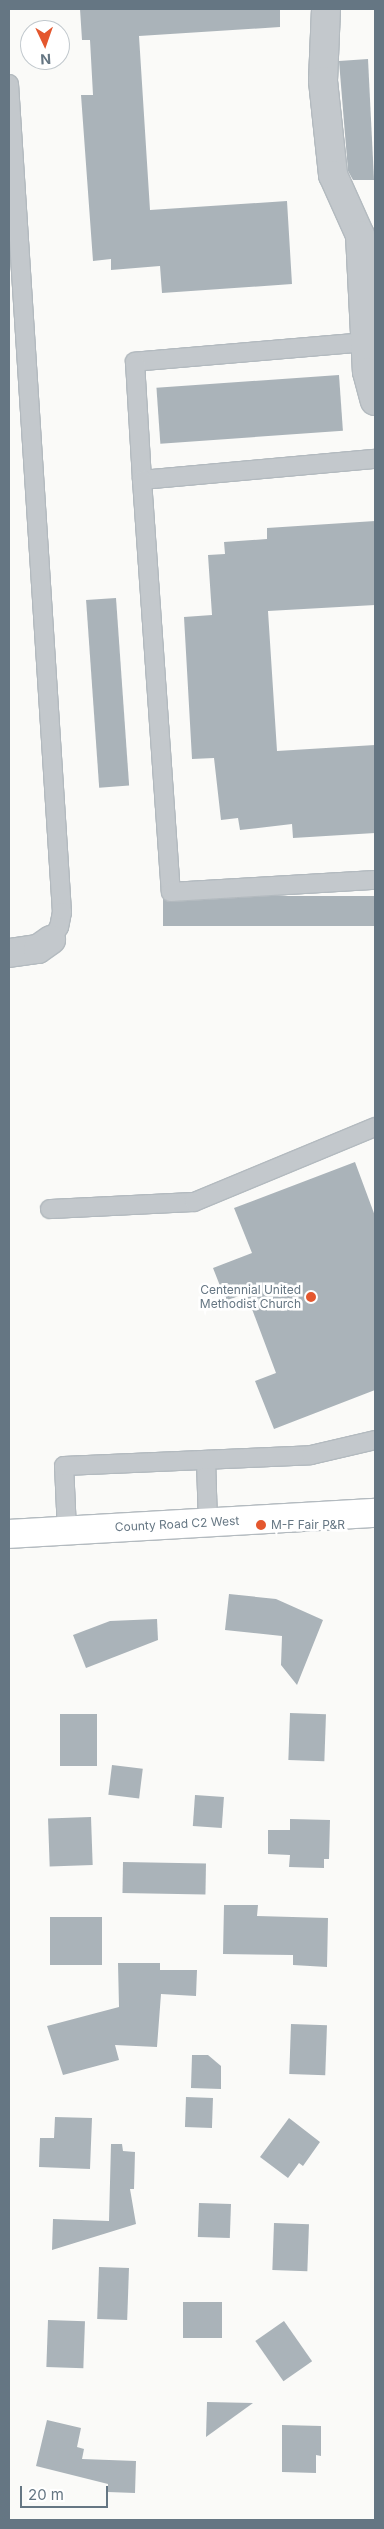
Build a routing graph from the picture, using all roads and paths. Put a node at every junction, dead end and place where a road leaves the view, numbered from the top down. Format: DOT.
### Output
graph roads {
  1 [pos="326,9"];
  2 [pos="9,84"];
  3 [pos="368,235"];
  4 [pos="366,342"];
  5 [pos="375,401"];
  6 [pos="375,459"];
  7 [pos="142,480"];
  8 [pos="375,880"];
  9 [pos="51,940"];
  10 [pos="9,953"];
  11 [pos="375,1127"];
  12 [pos="50,1209"];
  13 [pos="375,1440"];
  14 [pos="206,1460"];
  15 [pos="375,1513"];
  16 [pos="208,1522"];
  17 [pos="67,1531"];
  18 [pos="9,1534"];
  1 -- 3 [label="street"];
  2 -- 9 [label="lane"];
  3 -- 4 [label="street"];
  4 -- 5 [label="street"];
  4 -- 7 [label="lane"];
  6 -- 7 [label="lane"];
  7 -- 8 [label="lane"];
  9 -- 10 [label="street"];
  11 -- 12 [label="lane"];
  13 -- 14 [label="lane"];
  14 -- 16 [label="lane"];
  14 -- 17 [label="lane"];
  15 -- 16 [label="street, County Road C2 West"];
  16 -- 17 [label="street, County Road C2 West"];
  17 -- 18 [label="street, County Road C2 West"];
}
